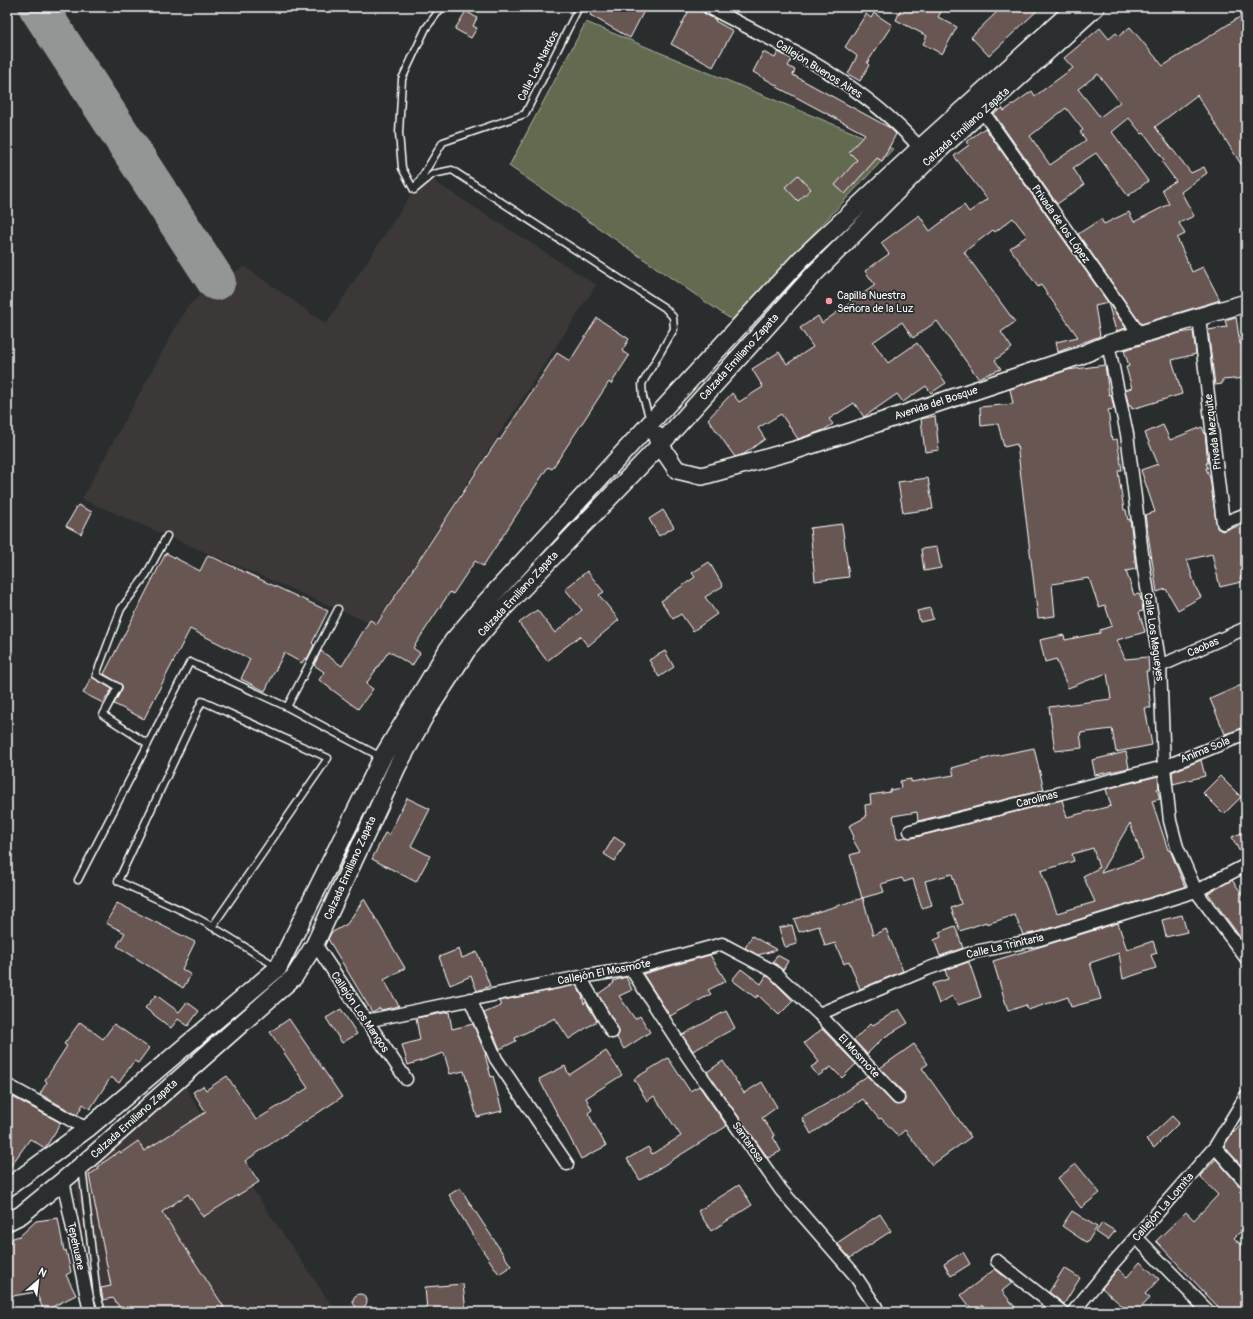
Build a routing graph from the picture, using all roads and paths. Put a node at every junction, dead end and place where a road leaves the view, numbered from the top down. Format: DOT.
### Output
graph roads {
  1 [pos="442,7"];
  2 [pos="579,7"];
  3 [pos="708,7"];
  4 [pos="1076,7"];
  5 [pos="1096,7"];
  6 [pos="983,112"];
  7 [pos="920,148"];
  8 [pos="414,190"];
  9 [pos="1246,303"];
  10 [pos="1200,317"];
  11 [pos="1140,335"];
  12 [pos="1108,344"];
  13 [pos="651,422"];
  14 [pos="660,445"];
  15 [pos="1246,514"];
  16 [pos="167,536"];
  17 [pos="338,609"];
  18 [pos="1246,628"];
  19 [pos="1160,666"];
  20 [pos="287,707"];
  21 [pos="1246,734"];
  22 [pos="148,744"];
  23 [pos="382,758"];
  24 [pos="1164,766"];
  25 [pos="910,831"];
  26 [pos="1246,865"];
  27 [pos="78,880"];
  28 [pos="1196,891"];
  29 [pos="212,927"];
  30 [pos="315,944"];
  31 [pos="1246,958"];
  32 [pos="278,968"];
  33 [pos="631,969"];
  34 [pos="580,976"];
  35 [pos="470,999"];
  36 [pos="820,1014"];
  37 [pos="366,1022"];
  38 [pos="612,1032"];
  39 [pos="406,1079"];
  40 [pos="7,1085"];
  41 [pos="1246,1096"];
  42 [pos="898,1098"];
  43 [pos="87,1129"];
  44 [pos="1215,1147"];
  45 [pos="567,1164"];
  46 [pos="82,1166"];
  47 [pos="62,1180"];
  48 [pos="1246,1182"];
  49 [pos="7,1188"];
  50 [pos="7,1222"];
  51 [pos="1136,1237"];
  52 [pos="996,1261"];
  53 [pos="876,1307"];
  54 [pos="90,1312"];
  55 [pos="102,1312"];
  56 [pos="1062,1312"];
  57 [pos="1073,1312"];
  58 [pos="1209,1312"];
  1 -- 8 [label="lane"];
  2 -- 8 [label="lane, Calle Los Nardos"];
  3 -- 7 [label="street, Callejón Buenos Aires"];
  4 -- 7 [label="main road, Calzada Emiliano Zapata"];
  5 -- 6 [label="main road, Calzada Emiliano Zapata"];
  6 -- 11 [label="street, Privada de los López"];
  6 -- 14 [label="main road, Calzada Emiliano Zapata"];
  7 -- 13 [label="main road, Calzada Emiliano Zapata"];
  8 -- 13 [label="lane"];
  9 -- 10 [label="main road, Avenida del Bosque"];
  10 -- 11 [label="main road, Avenida del Bosque"];
  10 -- 15 [label="street, Privada Mezquite"];
  11 -- 12 [label="main road, Avenida del Bosque"];
  12 -- 14 [label="main road, Avenida del Bosque"];
  12 -- 19 [label="street, Calle Los Magueyes"];
  13 -- 14 [label="main road, Avenida del Bosque"];
  13 -- 23 [label="main road, Calzada Emiliano Zapata"];
  14 -- 30 [label="main road, Calzada Emiliano Zapata"];
  16 -- 22 [label="lane"];
  17 -- 20 [label="lane"];
  18 -- 19 [label="street, Caobas"];
  19 -- 24 [label="street, Calle Los Magueyes"];
  20 -- 22 [label="lane"];
  20 -- 23 [label="lane"];
  21 -- 24 [label="street, Anima Sola"];
  22 -- 27 [label="lane"];
  23 -- 32 [label="main road, Calzada Emiliano Zapata"];
  24 -- 25 [label="street, Carolinas"];
  24 -- 28 [label="street, Calle Los Magueyes"];
  26 -- 28 [label="street, Calle La Trinitaria"];
  28 -- 31 [label="street, Calle Los Magueyes"];
  28 -- 36 [label="street, Calle La Trinitaria"];
  29 -- 29 [label="lane"];
  29 -- 32 [label="lane"];
  30 -- 37 [label="street, Callejón Los Mangos"];
  30 -- 46 [label="main road, Calzada Emiliano Zapata"];
  32 -- 43 [label="main road, Calzada Emiliano Zapata"];
  33 -- 34 [label="street, Callejón El Mosmote"];
  33 -- 36 [label="street, Callejón El Mosmote"];
  33 -- 53 [label="street, Santarosa"];
  34 -- 35 [label="street, Callejón El Mosmote"];
  34 -- 38 [label="street"];
  35 -- 37 [label="street, Callejón El Mosmote"];
  35 -- 45 [label="street"];
  36 -- 42 [label="street, El Mosmote"];
  37 -- 39 [label="street, Callejón Los Mangos"];
  40 -- 43 [label="street"];
  41 -- 44 [label="street, Callejón La Lomita"];
  43 -- 49 [label="main road, Calzada Emiliano Zapata"];
  44 -- 48 [label="street"];
  44 -- 51 [label="street, Callejón La Lomita"];
  46 -- 47 [label="main road, Calzada Emiliano Zapata"];
  46 -- 55 [label="lane"];
  47 -- 50 [label="main road, Calzada Emiliano Zapata"];
  47 -- 54 [label="street, Tepehuane"];
  51 -- 57 [label="street, Callejón La Lomita"];
  51 -- 58 [label="street"];
  52 -- 56 [label="street"];
}
